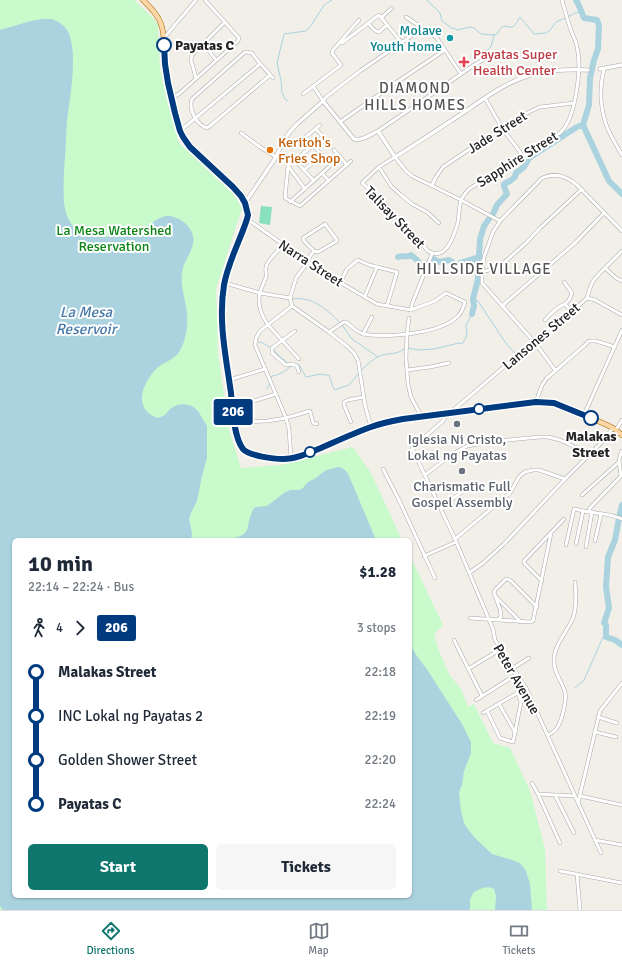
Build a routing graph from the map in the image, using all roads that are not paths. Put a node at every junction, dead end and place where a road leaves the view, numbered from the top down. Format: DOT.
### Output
graph roads {
  1 [pos="143,0"];
  2 [pos="196,0"];
  3 [pos="205,0"];
  4 [pos="562,0"];
  5 [pos="392,8"];
  6 [pos="406,17"];
  7 [pos="381,18"];
  8 [pos="359,20"];
  9 [pos="225,22"];
  10 [pos="368,23"];
  11 [pos="387,25"];
  12 [pos="423,28"];
  13 [pos="164,38"];
  14 [pos="203,43"];
  15 [pos="340,43"];
  16 [pos="402,43"];
  17 [pos="445,50"];
  18 [pos="216,60"];
  19 [pos="483,60"];
  20 [pos="260,64"];
  21 [pos="622,65"];
  22 [pos="602,69"];
  23 [pos="579,70"];
  24 [pos="588,70"];
  25 [pos="461,74"];
  26 [pos="270,75"];
  27 [pos="196,78"];
  28 [pos="273,78"];
  29 [pos="313,86"];
  30 [pos="303,94"];
  31 [pos="485,98"];
  32 [pos="171,99"];
  33 [pos="323,101"];
  34 [pos="574,103"];
  35 [pos="196,118"];
  36 [pos="340,122"];
  37 [pos="320,125"];
  38 [pos="502,128"];
  39 [pos="316,129"];
  40 [pos="180,131"];
  41 [pos="378,131"];
  42 [pos="242,133"];
  43 [pos="323,137"];
  44 [pos="313,145"];
  45 [pos="330,145"];
  46 [pos="289,146"];
  47 [pos="334,150"];
  48 [pos="322,155"];
  49 [pos="622,155"];
  50 [pos="277,156"];
  51 [pos="523,156"];
  52 [pos="340,157"];
  53 [pos="395,157"];
  54 [pos="294,160"];
  55 [pos="351,162"];
  56 [pos="331,165"];
  57 [pos="347,165"];
  58 [pos="288,166"];
  59 [pos="379,168"];
  60 [pos="304,170"];
  61 [pos="322,173"];
  62 [pos="314,180"];
  63 [pos="329,181"];
  64 [pos="432,185"];
  65 [pos="582,189"];
  66 [pos="304,190"];
  67 [pos="309,198"];
  68 [pos="462,200"];
  69 [pos="290,202"];
  70 [pos="245,203"];
  71 [pos="604,213"];
  72 [pos="247,219"];
  73 [pos="500,221"];
  74 [pos="439,223"];
  75 [pos="622,231"];
  76 [pos="284,245"];
  77 [pos="314,251"];
  78 [pos="622,251"];
  79 [pos="432,254"];
  80 [pos="307,261"];
  81 [pos="377,267"];
  82 [pos="605,268"];
  83 [pos="482,272"];
  84 [pos="622,281"];
  85 [pos="564,282"];
  86 [pos="225,283"];
  87 [pos="340,283"];
  88 [pos="260,293"];
  89 [pos="365,296"];
  90 [pos="290,298"];
  91 [pos="587,298"];
  92 [pos="565,304"];
  93 [pos="292,306"];
  94 [pos="387,306"];
  95 [pos="502,306"];
  96 [pos="411,310"];
  97 [pos="572,312"];
  98 [pos="622,315"];
  99 [pos="372,317"];
  100 [pos="409,318"];
  101 [pos="545,320"];
  102 [pos="268,325"];
  103 [pos="622,330"];
  104 [pos="295,331"];
  105 [pos="329,332"];
  106 [pos="363,334"];
  107 [pos="407,334"];
  108 [pos="283,341"];
  109 [pos="533,342"];
  110 [pos="615,347"];
  111 [pos="299,359"];
  112 [pos="449,362"];
  113 [pos="265,369"];
  114 [pos="407,370"];
  115 [pos="555,370"];
  116 [pos="299,372"];
  117 [pos="229,380"];
  118 [pos="276,394"];
  119 [pos="364,397"];
  120 [pos="536,402"];
  121 [pos="232,408"];
  122 [pos="448,413"];
  123 [pos="584,415"];
  124 [pos="421,416"];
  125 [pos="286,418"];
  126 [pos="622,420"];
  127 [pos="234,422"];
  128 [pos="351,422"];
  129 [pos="317,424"];
  130 [pos="371,427"];
  131 [pos="615,429"];
  132 [pos="622,435"];
  133 [pos="622,451"];
  134 [pos="590,454"];
  135 [pos="291,458"];
  136 [pos="619,462"];
  137 [pos="383,469"];
  138 [pos="425,475"];
  139 [pos="565,478"];
  140 [pos="473,483"];
  141 [pos="582,495"];
  142 [pos="441,508"];
  143 [pos="583,511"];
  144 [pos="590,512"];
  145 [pos="601,514"];
  146 [pos="564,519"];
  147 [pos="621,519"];
  148 [pos="551,532"];
  149 [pos="455,541"];
  150 [pos="595,541"];
  151 [pos="576,544"];
  152 [pos="566,545"];
  153 [pos="586,547"];
  154 [pos="424,556"];
  155 [pos="469,573"];
  156 [pos="435,578"];
  157 [pos="542,581"];
  158 [pos="575,582"];
  159 [pos="494,595"];
  160 [pos="537,607"];
  161 [pos="470,618"];
  162 [pos="489,620"];
  163 [pos="495,620"];
  164 [pos="521,622"];
  165 [pos="454,640"];
  166 [pos="501,649"];
  167 [pos="529,658"];
  168 [pos="513,668"];
  169 [pos="468,669"];
  170 [pos="517,674"];
  171 [pos="622,682"];
  172 [pos="526,688"];
  173 [pos="517,692"];
  174 [pos="482,696"];
  175 [pos="476,700"];
  176 [pos="499,704"];
  177 [pos="487,711"];
  178 [pos="483,713"];
  179 [pos="598,717"];
  180 [pos="617,723"];
  181 [pos="515,732"];
  182 [pos="595,732"];
  183 [pos="548,735"];
  184 [pos="616,737"];
  185 [pos="532,783"];
  186 [pos="582,787"];
  187 [pos="572,790"];
  188 [pos="538,794"];
  189 [pos="555,795"];
  190 [pos="575,796"];
  191 [pos="580,796"];
  192 [pos="578,803"];
  193 [pos="622,805"];
  194 [pos="574,833"];
  195 [pos="595,840"];
  196 [pos="560,843"];
  197 [pos="622,845"];
  198 [pos="601,853"];
  199 [pos="560,871"];
  200 [pos="577,874"];
  201 [pos="622,883"];
  202 [pos="580,909"];
  203 [pos="584,910"];
  1 -- 13 [label="main road"];
  2 -- 13 [label="street"];
  3 -- 9 [label="street"];
  4 -- 23 [label="street, Sapphire Street"];
  5 -- 7 [label="street"];
  6 -- 12 [label="street"];
  7 -- 10 [label="street"];
  7 -- 11 [label="street"];
  8 -- 15 [label="street"];
  9 -- 14 [label="street"];
  9 -- 18 [label="street"];
  10 -- 11 [label="street"];
  10 -- 15 [label="street"];
  11 -- 16 [label="street"];
  12 -- 16 [label="street"];
  12 -- 17 [label="street"];
  13 -- 32 [label="main road"];
  14 -- 18 [label="street"];
  14 -- 27 [label="street"];
  15 -- 29 [label="street"];
  16 -- 33 [label="street"];
  17 -- 25 [label="street"];
  17 -- 36 [label="street"];
  18 -- 27 [label="street"];
  19 -- 25 [label="street"];
  20 -- 26 [label="street"];
  20 -- 35 [label="street"];
  20 -- 35 [label="street"];
  21 -- 22 [label="street"];
  22 -- 49 [label="street"];
  23 -- 24 [label="street"];
  23 -- 31 [label="street"];
  23 -- 34 [label="street, Sapphire Street"];
  25 -- 41 [label="street"];
  26 -- 28 [label="street"];
  26 -- 35 [label="street"];
  27 -- 32 [label="street"];
  29 -- 30 [label="street"];
  29 -- 33 [label="street"];
  31 -- 38 [label="street"];
  31 -- 53 [label="street"];
  32 -- 40 [label="main road"];
  33 -- 36 [label="street"];
  33 -- 50 [label="street"];
  34 -- 38 [label="street, Jade Street"];
  34 -- 51 [label="street, Sapphire Street"];
  35 -- 40 [label="street"];
  36 -- 41 [label="street"];
  37 -- 39 [label="street"];
  38 -- 51 [label="street"];
  38 -- 64 [label="street, Jade Street"];
  39 -- 43 [label="street"];
  39 -- 46 [label="street"];
  40 -- 70 [label="main road"];
  41 -- 53 [label="street"];
  42 -- 50 [label="street"];
  43 -- 44 [label="street"];
  43 -- 45 [label="street"];
  44 -- 48 [label="street"];
  44 -- 54 [label="street"];
  47 -- 52 [label="street"];
  48 -- 56 [label="street"];
  48 -- 60 [label="street"];
  50 -- 54 [label="street"];
  50 -- 70 [label="street"];
  51 -- 68 [label="street, Sapphire Street"];
  52 -- 56 [label="street"];
  52 -- 57 [label="street"];
  53 -- 59 [label="street"];
  53 -- 64 [label="street"];
  54 -- 58 [label="street"];
  54 -- 60 [label="street"];
  55 -- 57 [label="street"];
  56 -- 61 [label="street"];
  57 -- 63 [label="street"];
  58 -- 66 [label="street"];
  58 -- 69 [label="street"];
  59 -- 74 [label="street"];
  59 -- 79 [label="street, Talisay Street"];
  60 -- 62 [label="street"];
  61 -- 62 [label="street"];
  61 -- 63 [label="street"];
  62 -- 66 [label="street"];
  63 -- 67 [label="street"];
  64 -- 68 [label="street"];
  65 -- 71 [label="street"];
  65 -- 73 [label="street"];
  65 -- 83 [label="street"];
  66 -- 67 [label="street"];
  66 -- 69 [label="street"];
  67 -- 69 [label="street"];
  68 -- 73 [label="street"];
  68 -- 79 [label="street, Talisay Street"];
  70 -- 72 [label="main road"];
  71 -- 75 [label="street"];
  71 -- 95 [label="street"];
  72 -- 76 [label="street, Narra Street"];
  72 -- 86 [label="main road"];
  73 -- 83 [label="street"];
  76 -- 80 [label="street, Narra Street"];
  76 -- 88 [label="street"];
  77 -- 77 [label="street"];
  77 -- 80 [label="street"];
  78 -- 82 [label="street, Lansones Street"];
  79 -- 96 [label="street"];
  80 -- 87 [label="street, Narra Street"];
  80 -- 90 [label="street"];
  81 -- 87 [label="street"];
  81 -- 89 [label="street"];
  81 -- 94 [label="street"];
  82 -- 84 [label="street"];
  82 -- 91 [label="street, Lansones Street"];
  83 -- 95 [label="street"];
  85 -- 92 [label="street"];
  86 -- 88 [label="street"];
  86 -- 117 [label="main road"];
  87 -- 89 [label="street, Narra Street"];
  88 -- 90 [label="street"];
  88 -- 102 [label="street"];
  89 -- 94 [label="street, Narra Street"];
  90 -- 93 [label="street"];
  91 -- 97 [label="street, Lansones Street"];
  91 -- 98 [label="street"];
  92 -- 97 [label="street"];
  92 -- 101 [label="street"];
  93 -- 102 [label="street"];
  93 -- 105 [label="street"];
  94 -- 96 [label="street"];
  95 -- 109 [label="street"];
  96 -- 107 [label="street"];
  97 -- 109 [label="street, Lansones Street"];
  99 -- 106 [label="street"];
  100 -- 107 [label="street"];
  102 -- 108 [label="street"];
  102 -- 113 [label="street"];
  103 -- 110 [label="street"];
  104 -- 108 [label="street"];
  105 -- 106 [label="street"];
  105 -- 119 [label="street"];
  106 -- 107 [label="street"];
  107 -- 114 [label="street"];
  108 -- 111 [label="street"];
  108 -- 116 [label="street"];
  109 -- 115 [label="street"];
  109 -- 122 [label="street, Lansones Street"];
  110 -- 115 [label="street"];
  110 -- 123 [label="street"];
  112 -- 114 [label="street"];
  113 -- 117 [label="street"];
  113 -- 118 [label="street"];
  114 -- 124 [label="street"];
  115 -- 120 [label="street"];
  117 -- 121 [label="main road"];
  118 -- 121 [label="street"];
  118 -- 125 [label="street"];
  119 -- 128 [label="street"];
  119 -- 130 [label="street"];
  120 -- 122 [label="main road"];
  120 -- 123 [label="main road"];
  121 -- 127 [label="main road"];
  122 -- 124 [label="main road"];
  122 -- 138 [label="street, Lansones Street"];
  123 -- 131 [label="main road"];
  124 -- 130 [label="main road"];
  125 -- 127 [label="street"];
  125 -- 129 [label="street"];
  125 -- 135 [label="street"];
  126 -- 131 [label="street"];
  127 -- 135 [label="main road"];
  130 -- 135 [label="main road"];
  131 -- 132 [label="main road"];
  131 -- 134 [label="street"];
  133 -- 136 [label="street"];
  134 -- 138 [label="street"];
  134 -- 139 [label="street"];
  136 -- 141 [label="street"];
  136 -- 144 [label="street"];
  137 -- 154 [label="street"];
  138 -- 142 [label="street, Peter Avenue"];
  139 -- 149 [label="street"];
  139 -- 155 [label="street"];
  140 -- 142 [label="street"];
  142 -- 149 [label="street, Peter Avenue"];
  143 -- 144 [label="street"];
  143 -- 151 [label="street"];
  143 -- 152 [label="street"];
  144 -- 145 [label="street"];
  144 -- 153 [label="street"];
  145 -- 147 [label="street"];
  145 -- 150 [label="street"];
  146 -- 148 [label="street"];
  148 -- 157 [label="street"];
  148 -- 157 [label="street"];
  149 -- 154 [label="street"];
  149 -- 155 [label="street, Peter Avenue"];
  154 -- 156 [label="street"];
  155 -- 162 [label="street, Peter Avenue"];
  157 -- 160 [label="street"];
  158 -- 183 [label="street"];
  159 -- 160 [label="street"];
  159 -- 163 [label="street"];
  159 -- 164 [label="street"];
  160 -- 164 [label="street"];
  161 -- 162 [label="street"];
  162 -- 163 [label="street"];
  162 -- 166 [label="street, Peter Avenue"];
  163 -- 164 [label="street"];
  165 -- 169 [label="street"];
  166 -- 168 [label="street, Peter Avenue"];
  166 -- 169 [label="street"];
  167 -- 168 [label="street"];
  168 -- 170 [label="street, Peter Avenue"];
  169 -- 174 [label="street"];
  170 -- 172 [label="street, Peter Avenue"];
  170 -- 174 [label="street"];
  171 -- 179 [label="street"];
  172 -- 173 [label="street"];
  172 -- 183 [label="street, Peter Avenue"];
  173 -- 176 [label="street"];
  173 -- 181 [label="street"];
  174 -- 175 [label="street"];
  176 -- 177 [label="street"];
  176 -- 181 [label="street"];
  177 -- 178 [label="street"];
  177 -- 181 [label="street"];
  179 -- 180 [label="street"];
  179 -- 182 [label="street"];
  182 -- 184 [label="street"];
  182 -- 186 [label="street"];
  183 -- 187 [label="street, Peter Avenue"];
  185 -- 188 [label="street"];
  186 -- 187 [label="street"];
  186 -- 191 [label="street"];
  187 -- 190 [label="street, Peter Avenue"];
  188 -- 189 [label="street"];
  188 -- 196 [label="street"];
  189 -- 190 [label="street"];
  189 -- 194 [label="street"];
  190 -- 192 [label="street, Peter Avenue"];
  191 -- 192 [label="street"];
  191 -- 193 [label="street"];
  192 -- 195 [label="street, Peter Avenue"];
  195 -- 197 [label="street"];
  195 -- 198 [label="street, Peter Avenue"];
  199 -- 200 [label="street"];
  200 -- 201 [label="street"];
  200 -- 202 [label="street"];
  202 -- 203 [label="street"];
}
